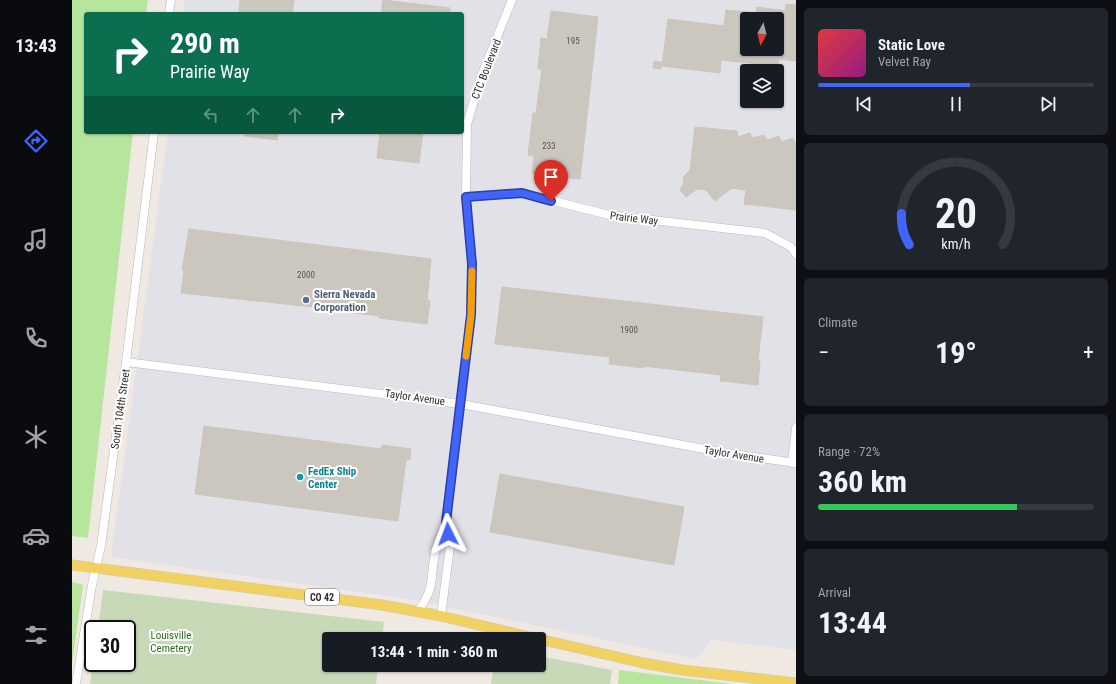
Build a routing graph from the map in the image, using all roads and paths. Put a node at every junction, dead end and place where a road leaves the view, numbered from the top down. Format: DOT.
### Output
graph roads {
  1 [pos="171,0"];
  2 [pos="512,0"];
  3 [pos="169,12"];
  4 [pos="154,134"];
  5 [pos="466,197"];
  6 [pos="796,254"];
  7 [pos="126,362"];
  8 [pos="461,404"];
  9 [pos="796,428"];
  10 [pos="794,463"];
  11 [pos="446,522"];
  12 [pos="72,565"];
  13 [pos="96,568"];
  14 [pos="417,612"];
  15 [pos="441,616"];
  16 [pos="508,632"];
  17 [pos="546,641"];
  18 [pos="796,683"];
  19 [pos="76,684"];
  1 -- 3 [label="street"];
  2 -- 5 [label="street, CTC Boulevard"];
  4 -- 7 [label="street, South 104th Street"];
  5 -- 6 [label="street, Prairie Way"];
  5 -- 8 [label="street, CTC Boulevard"];
  7 -- 8 [label="street, Taylor Avenue"];
  7 -- 13 [label="street, South 104th Street"];
  8 -- 10 [label="street, Taylor Avenue"];
  8 -- 11 [label="street, CTC Boulevard"];
  9 -- 10 [label="street"];
  11 -- 14 [label="street, CTC Boulevard"];
  11 -- 15 [label="street, CTC Boulevard"];
  12 -- 13 [label="main road, CO 42"];
  13 -- 14 [label="main road, CO 42"];
  13 -- 19 [label="street, South 104th Street"];
  14 -- 15 [label="main road, CO 42"];
  15 -- 16 [label="main road, CO 42"];
  17 -- 18 [label="main road, CO 42"];
}
